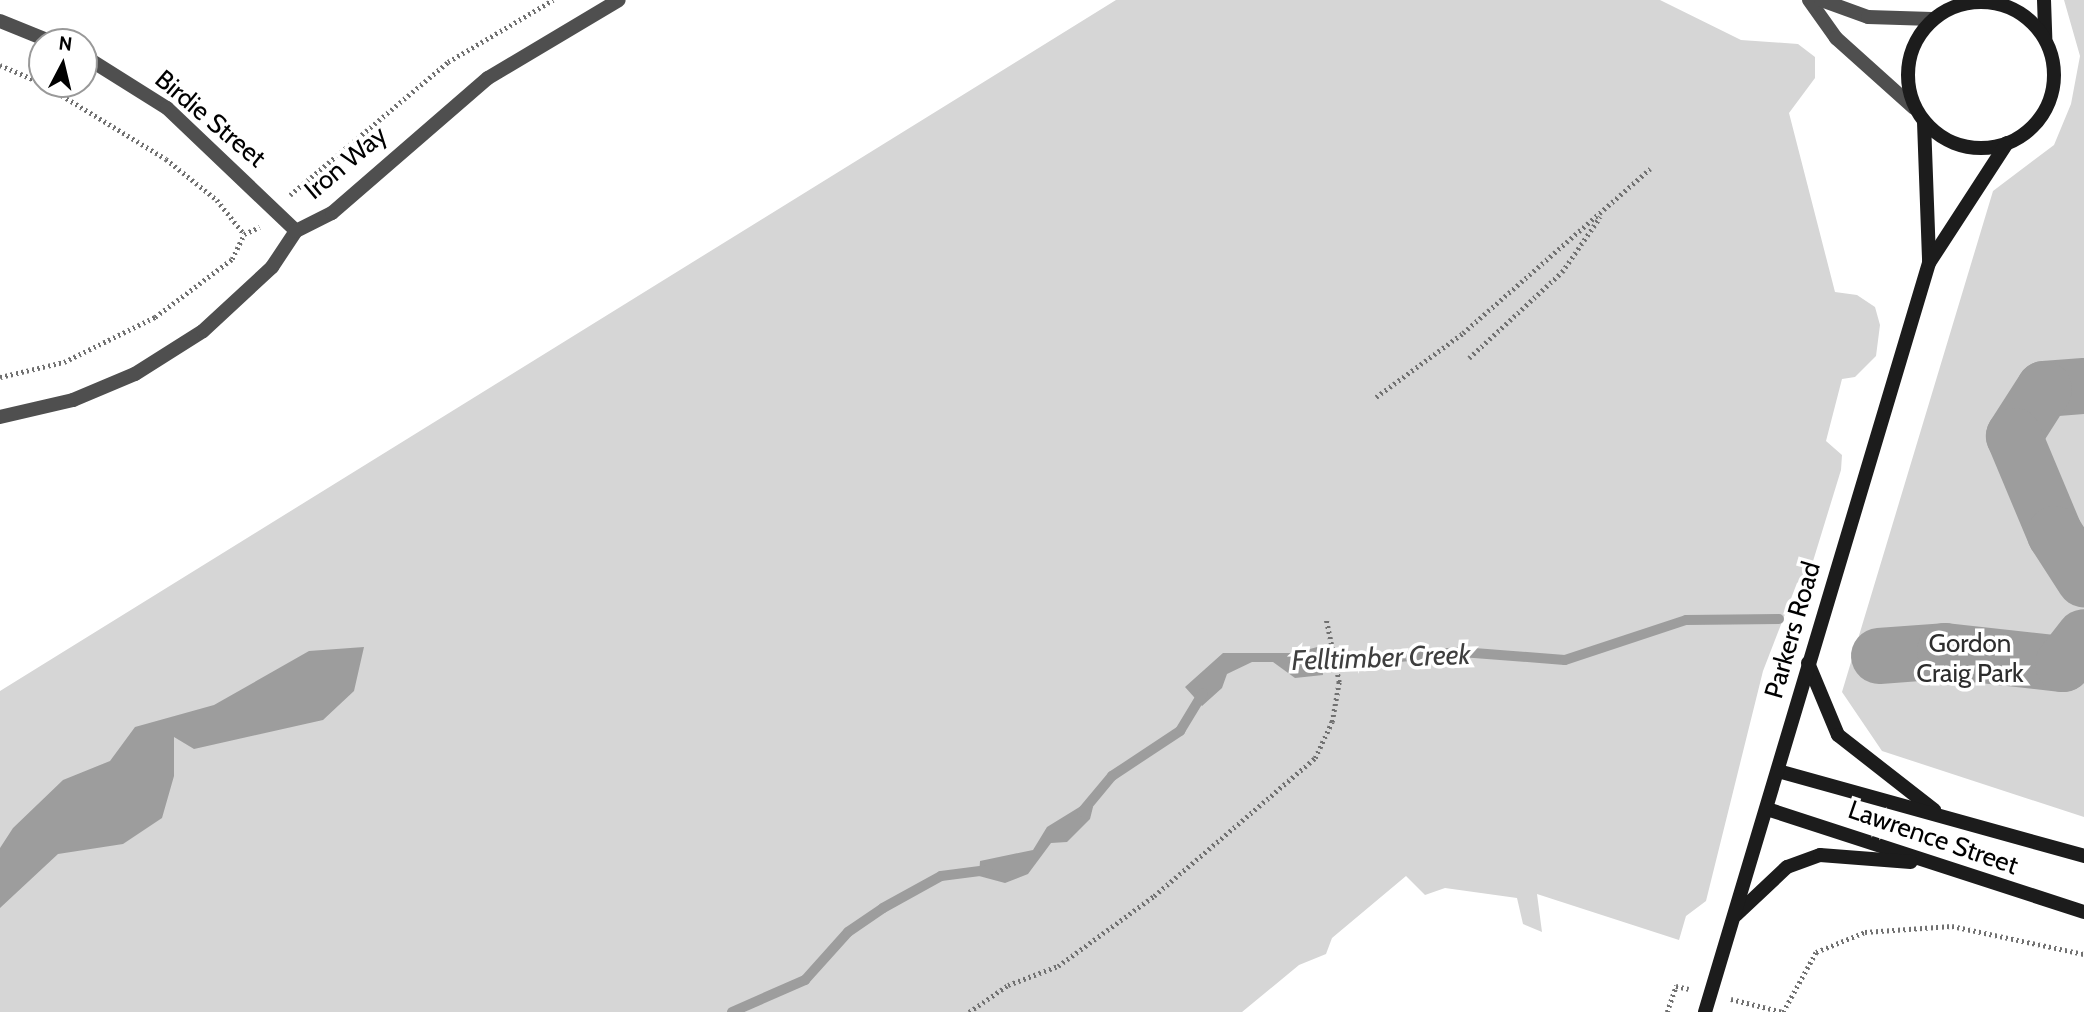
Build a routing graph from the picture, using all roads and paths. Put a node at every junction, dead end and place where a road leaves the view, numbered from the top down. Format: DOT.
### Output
graph roads {
  1 [pos="619,0"];
  2 [pos="1809,0"];
  3 [pos="1821,0"];
  4 [pos="2045,0"];
  5 [pos="1956,3"];
  6 [pos="1932,19"];
  7 [pos="0,21"];
  8 [pos="28,32"];
  9 [pos="2045,38"];
  10 [pos="0,65"];
  11 [pos="98,65"];
  12 [pos="28,77"];
  13 [pos="66,98"];
  14 [pos="1914,107"];
  15 [pos="1924,122"];
  16 [pos="2007,143"];
  17 [pos="1650,169"];
  18 [pos="1601,216"];
  19 [pos="296,231"];
  20 [pos="244,234"];
  21 [pos="1929,263"];
  22 [pos="1469,358"];
  23 [pos="1376,397"];
  24 [pos="0,417"];
  25 [pos="1326,619"];
  26 [pos="1808,663"];
  27 [pos="1778,771"];
  28 [pos="1768,809"];
  29 [pos="1943,817"];
  30 [pos="2084,856"];
  31 [pos="1930,864"];
  32 [pos="2084,912"];
  33 [pos="1735,917"];
  34 [pos="2084,954"];
  35 [pos="969,1012"];
  36 [pos="1705,1012"];
  37 [pos="1783,1012"];
  1 -- 19 [label="street, Iron Way"];
  2 -- 14 [label="street"];
  3 -- 6 [label="street"];
  4 -- 9 [label="main road"];
  5 -- 6 [label="main road"];
  5 -- 9 [label="main road"];
  6 -- 14 [label="main road"];
  7 -- 8 [label="street"];
  9 -- 16 [label="main road"];
  10 -- 12 [label="path"];
  11 -- 19 [label="street, Birdie Street"];
  13 -- 20 [label="path"];
  14 -- 15 [label="main road"];
  15 -- 16 [label="main road"];
  15 -- 21 [label="main road, Parkers Road"];
  16 -- 21 [label="main road, Parkers Road"];
  17 -- 18 [label="path"];
  18 -- 22 [label="path"];
  18 -- 23 [label="path"];
  19 -- 24 [label="street, Iron Way"];
  21 -- 26 [label="main road, Parkers Road"];
  25 -- 35 [label="path"];
  26 -- 27 [label="main road, Parkers Road"];
  26 -- 29 [label="main road"];
  27 -- 28 [label="main road, Parkers Road"];
  27 -- 29 [label="main road, Lawrence Street"];
  28 -- 31 [label="main road, Lawrence Street"];
  28 -- 33 [label="main road, Parkers Road"];
  29 -- 30 [label="main road, Lawrence Street"];
  31 -- 32 [label="main road, Lawrence Street"];
  31 -- 33 [label="main road"];
  33 -- 36 [label="main road, Parkers Road"];
  34 -- 37 [label="path"];
}
